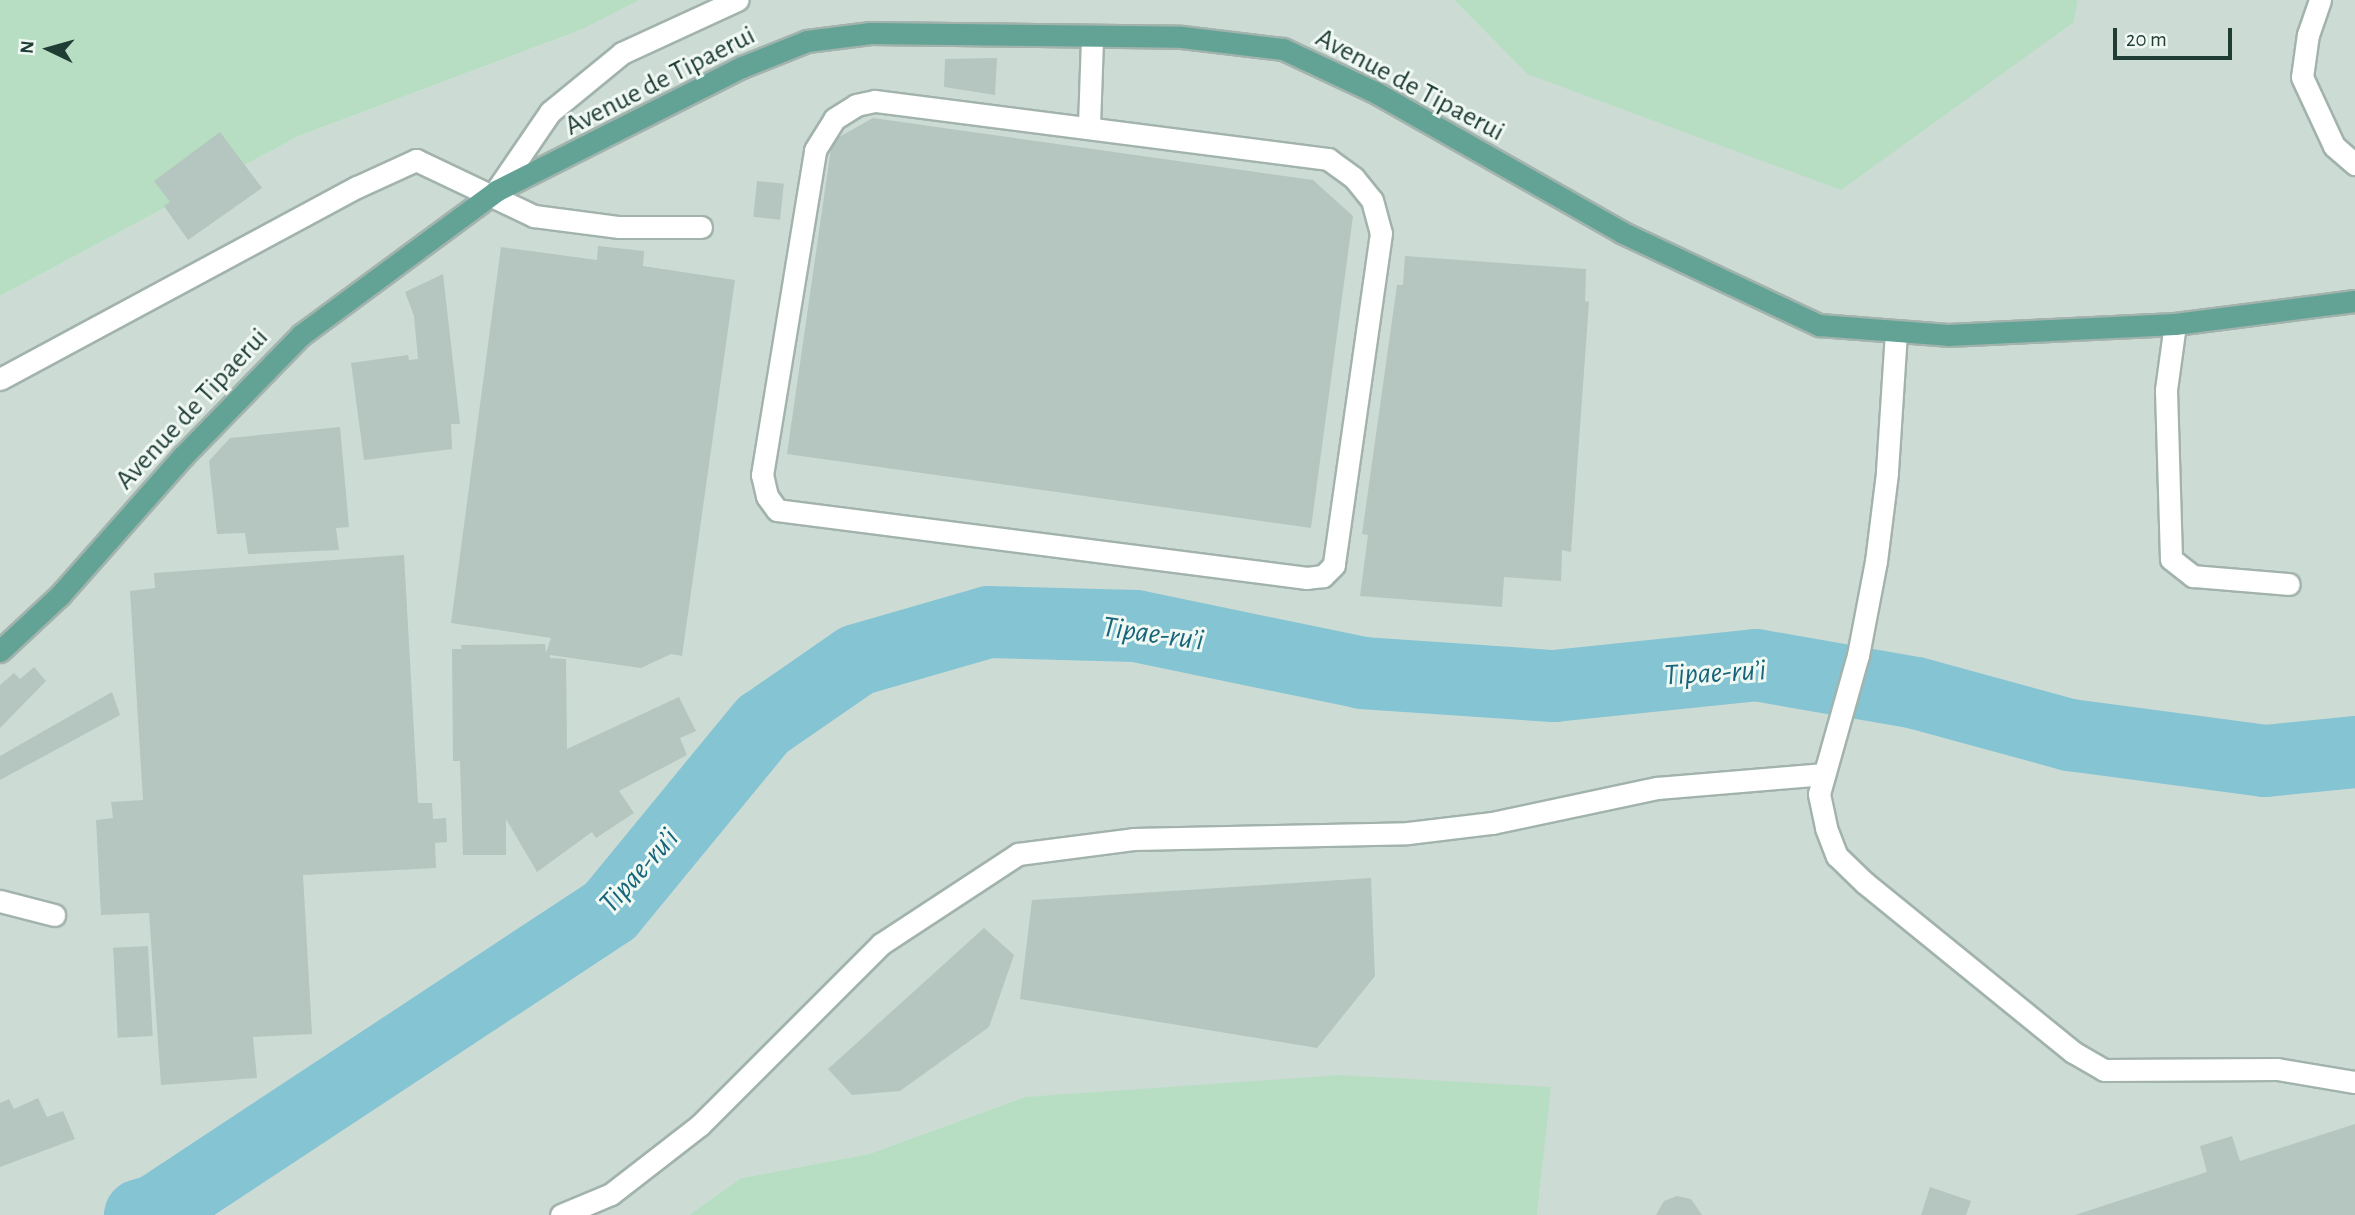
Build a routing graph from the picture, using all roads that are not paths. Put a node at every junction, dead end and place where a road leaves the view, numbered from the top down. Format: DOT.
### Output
graph roads {
  1 [pos="737,0"];
  2 [pos="2320,0"];
  3 [pos="1092,37"];
  4 [pos="1089,125"];
  5 [pos="2355,164"];
  6 [pos="492,195"];
  7 [pos="701,227"];
  8 [pos="2355,301"];
  9 [pos="2175,324"];
  10 [pos="1896,332"];
  11 [pos="0,379"];
  12 [pos="2288,584"];
  13 [pos="0,650"];
  14 [pos="1825,774"];
  15 [pos="0,901"];
  16 [pos="54,915"];
  17 [pos="2355,1082"];
  18 [pos="561,1215"];
  1 -- 6 [label="street"];
  2 -- 5 [label="street"];
  3 -- 4 [label="street"];
  3 -- 6 [label="main road, Avenue de Tipaerui"];
  3 -- 10 [label="main road, Avenue de Tipaerui"];
  4 -- 4 [label="street"];
  6 -- 7 [label="street"];
  6 -- 11 [label="street"];
  6 -- 13 [label="main road, Avenue de Tipaerui"];
  8 -- 9 [label="main road, Avenue de Tipaerui"];
  9 -- 10 [label="main road, Avenue de Tipaerui"];
  9 -- 12 [label="street"];
  10 -- 14 [label="street"];
  14 -- 17 [label="street"];
  14 -- 18 [label="street"];
  15 -- 16 [label="street"];
}
